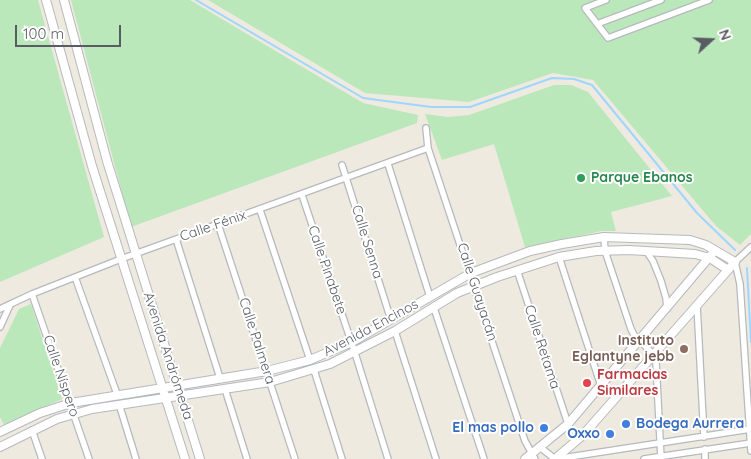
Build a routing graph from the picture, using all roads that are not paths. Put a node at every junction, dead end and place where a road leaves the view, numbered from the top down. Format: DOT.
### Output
graph roads {
  1 [pos="46,0"];
  2 [pos="64,0"];
  3 [pos="606,0"];
  4 [pos="661,0"];
  5 [pos="710,0"];
  6 [pos="597,24"];
  7 [pos="426,128"];
  8 [pos="428,148"];
  9 [pos="388,164"];
  10 [pos="342,165"];
  11 [pos="347,179"];
  12 [pos="302,195"];
  13 [pos="260,210"];
  14 [pos="218,224"];
  15 [pos="604,237"];
  16 [pos="176,240"];
  17 [pos="751,247"];
  18 [pos="715,250"];
  19 [pos="605,251"];
  20 [pos="646,251"];
  21 [pos="135,254"];
  22 [pos="559,257"];
  23 [pos="710,258"];
  24 [pos="121,259"];
  25 [pos="735,262"];
  26 [pos="517,270"];
  27 [pos="728,270"];
  28 [pos="739,272"];
  29 [pos="471,273"];
  30 [pos="75,277"];
  31 [pos="475,285"];
  32 [pos="32,294"];
  33 [pos="430,297"];
  34 [pos="10,304"];
  35 [pos="697,305"];
  36 [pos="434,308"];
  37 [pos="0,309"];
  38 [pos="667,310"];
  39 [pos="391,320"];
  40 [pos="0,327"];
  41 [pos="395,331"];
  42 [pos="352,342"];
  43 [pos="639,342"];
  44 [pos="355,352"];
  45 [pos="654,356"];
  46 [pos="310,360"];
  47 [pos="314,370"];
  48 [pos="267,371"];
  49 [pos="220,378"];
  50 [pos="270,382"];
  51 [pos="177,384"];
  52 [pos="602,386"];
  53 [pos="162,387"];
  54 [pos="225,388"];
  55 [pos="117,394"];
  56 [pos="180,396"];
  57 [pos="165,398"];
  58 [pos="71,403"];
  59 [pos="119,404"];
  60 [pos="75,414"];
  61 [pos="568,424"];
  62 [pos="750,429"];
  63 [pos="32,430"];
  64 [pos="0,432"];
  65 [pos="704,437"];
  66 [pos="750,443"];
  67 [pos="661,444"];
  68 [pos="0,447"];
  69 [pos="541,448"];
  70 [pos="568,448"];
  71 [pos="705,450"];
  72 [pos="751,451"];
  73 [pos="530,458"];
  74 [pos="570,458"];
  75 [pos="661,458"];
  76 [pos="42,459"];
  77 [pos="89,459"];
  78 [pos="136,459"];
  79 [pos="185,459"];
  80 [pos="200,459"];
  81 [pos="247,459"];
  82 [pos="295,459"];
  83 [pos="342,459"];
  84 [pos="388,459"];
  85 [pos="436,459"];
  86 [pos="484,459"];
  87 [pos="556,459"];
  88 [pos="644,459"];
  89 [pos="705,459"];
  1 -- 24 [label="street, Avenida Andrómeda"];
  2 -- 21 [label="street, Avenida Andrómeda"];
  3 -- 6 [label="street"];
  4 -- 6 [label="street"];
  5 -- 6 [label="street"];
  7 -- 8 [label="street, Calle Guayacán"];
  8 -- 9 [label="street, Calle Fénix"];
  8 -- 29 [label="street, Calle Guayacán"];
  9 -- 11 [label="street, Calle Fénix"];
  9 -- 33 [label="street"];
  10 -- 11 [label="street, Calle Senna"];
  11 -- 12 [label="street, Calle Fénix"];
  11 -- 39 [label="street, Calle Senna"];
  12 -- 13 [label="street, Calle Fénix"];
  12 -- 42 [label="street, Calle Pinabete"];
  13 -- 14 [label="street, Calle Fénix"];
  13 -- 46 [label="street"];
  14 -- 16 [label="street, Calle Fénix"];
  14 -- 48 [label="street, Calle Palmera"];
  15 -- 18 [label="street, Avenida Encinos"];
  15 -- 19 [label="street"];
  15 -- 29 [label="street, Avenida Encinos"];
  16 -- 21 [label="street, Calle Fénix"];
  16 -- 49 [label="street"];
  17 -- 25 [label="street"];
  18 -- 23 [label="street"];
  18 -- 25 [label="street, Avenida Encinos"];
  19 -- 20 [label="street, Avenida Encinos"];
  19 -- 22 [label="street, Avenida Encinos"];
  19 -- 43 [label="street"];
  20 -- 23 [label="street, Avenida Encinos"];
  20 -- 38 [label="street"];
  21 -- 24 [label="street, Calle Fénix"];
  21 -- 51 [label="street, Avenida Andrómeda"];
  22 -- 26 [label="street, Avenida Encinos"];
  22 -- 52 [label="street"];
  23 -- 27 [label="street, Avenida Encinos"];
  23 -- 38 [label="street"];
  24 -- 30 [label="street, Calle Fénix"];
  24 -- 53 [label="street, Avenida Andrómeda"];
  25 -- 27 [label="street"];
  25 -- 28 [label="street"];
  26 -- 31 [label="street, Avenida Encinos"];
  26 -- 61 [label="street, Calle Retama"];
  27 -- 28 [label="street"];
  27 -- 35 [label="street"];
  28 -- 62 [label="street"];
  29 -- 31 [label="street, Calle Guayacán"];
  29 -- 33 [label="street, Avenida Encinos"];
  30 -- 32 [label="street, Calle Fénix"];
  30 -- 55 [label="street"];
  31 -- 36 [label="street, Avenida Encinos"];
  31 -- 73 [label="street, Calle Guayacán"];
  32 -- 34 [label="street, Calle Fénix"];
  32 -- 58 [label="street, Calle Níspero"];
  33 -- 39 [label="street, Avenida Encinos"];
  34 -- 37 [label="street, Calle Fénix"];
  34 -- 40 [label="street"];
  35 -- 45 [label="street"];
  35 -- 65 [label="street"];
  36 -- 41 [label="street, Avenida Encinos"];
  36 -- 86 [label="street"];
  38 -- 43 [label="street"];
  39 -- 42 [label="street, Avenida Encinos"];
  41 -- 44 [label="street, Avenida Encinos"];
  41 -- 85 [label="street"];
  42 -- 44 [label="street, Calle Pinabete"];
  42 -- 46 [label="street, Avenida Encinos"];
  43 -- 45 [label="street"];
  43 -- 52 [label="street"];
  44 -- 47 [label="street, Avenida Encinos"];
  44 -- 84 [label="street, Calle Pinabete"];
  45 -- 67 [label="street"];
  45 -- 70 [label="street"];
  46 -- 48 [label="street, Avenida Encinos"];
  47 -- 50 [label="street, Avenida Encinos"];
  47 -- 83 [label="street"];
  48 -- 49 [label="street, Avenida Encinos"];
  48 -- 50 [label="street, Calle Palmera"];
  49 -- 51 [label="street, Avenida Encinos"];
  50 -- 54 [label="street, Avenida Encinos"];
  50 -- 82 [label="street, Calle Palmera"];
  51 -- 53 [label="street, Avenida Encinos"];
  51 -- 56 [label="street, Avenida Andrómeda"];
  52 -- 61 [label="street"];
  53 -- 55 [label="street, Avenida Encinos"];
  53 -- 57 [label="street, Avenida Andrómeda"];
  54 -- 56 [label="street, Avenida Encinos"];
  54 -- 81 [label="street"];
  55 -- 58 [label="street, Avenida Encinos"];
  56 -- 57 [label="street, Avenida Encinos"];
  56 -- 80 [label="street, Avenida Andrómeda"];
  57 -- 59 [label="street, Avenida Encinos"];
  57 -- 79 [label="street, Avenida Andrómeda"];
  58 -- 60 [label="street, Calle Níspero"];
  58 -- 64 [label="street, Avenida Encinos"];
  59 -- 60 [label="street, Avenida Encinos"];
  59 -- 78 [label="street"];
  60 -- 63 [label="street, Avenida Encinos"];
  60 -- 77 [label="street, Calle Níspero"];
  61 -- 69 [label="street"];
  62 -- 65 [label="street"];
  62 -- 66 [label="street"];
  63 -- 68 [label="street, Avenida Encinos"];
  63 -- 76 [label="street"];
  65 -- 67 [label="street"];
  66 -- 71 [label="street"];
  66 -- 72 [label="street"];
  67 -- 74 [label="street"];
  67 -- 75 [label="street"];
  69 -- 73 [label="street"];
  69 -- 87 [label="street"];
  70 -- 74 [label="street"];
  70 -- 87 [label="street"];
  71 -- 75 [label="street"];
  71 -- 89 [label="street"];
  74 -- 87 [label="street"];
  75 -- 88 [label="street"];
}
